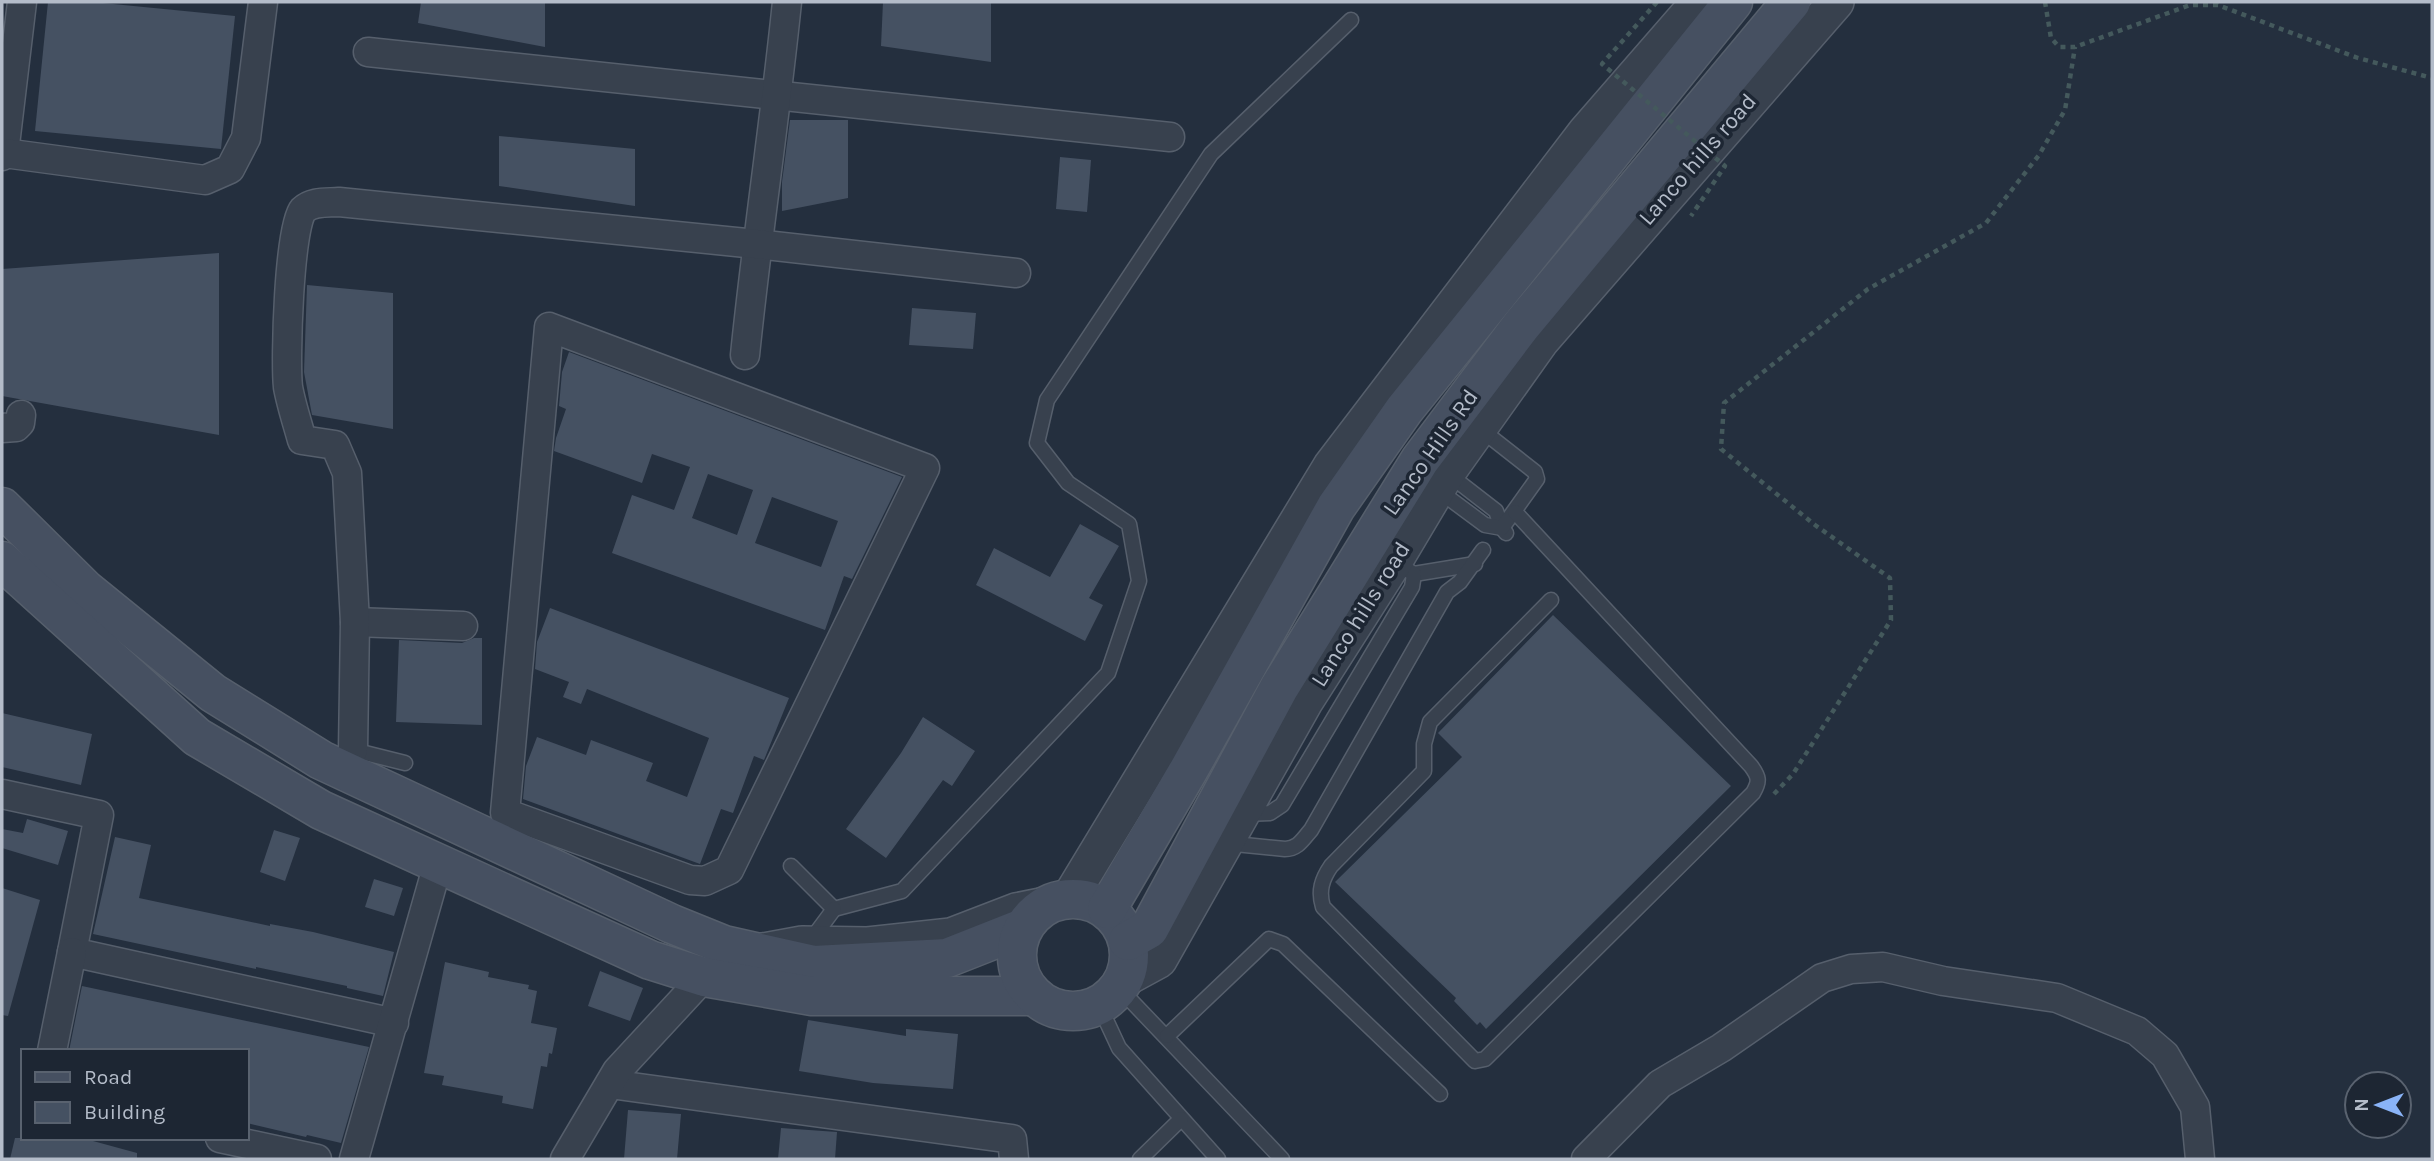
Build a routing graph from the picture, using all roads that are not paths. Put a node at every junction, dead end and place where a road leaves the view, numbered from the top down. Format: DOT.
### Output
graph roads {
  1 [pos="22,2"];
  2 [pos="262,2"];
  3 [pos="787,2"];
  4 [pos="1791,2"];
  5 [pos="1836,2"];
  6 [pos="1719,5"];
  7 [pos="1351,20"];
  8 [pos="1754,44"];
  9 [pos="368,52"];
  10 [pos="778,97"];
  11 [pos="1170,138"];
  12 [pos="3,155"];
  13 [pos="756,244"];
  14 [pos="1016,273"];
  15 [pos="1531,334"];
  16 [pos="745,355"];
  17 [pos="1376,428"];
  18 [pos="1479,428"];
  19 [pos="1442,481"];
  20 [pos="2,507"];
  21 [pos="1515,512"];
  22 [pos="1483,550"];
  23 [pos="2,561"];
  24 [pos="1475,564"];
  25 [pos="1404,568"];
  26 [pos="1551,600"];
  27 [pos="84,611"];
  28 [pos="355,622"];
  29 [pos="463,626"];
  30 [pos="1292,694"];
  31 [pos="349,760"];
  32 [pos="405,763"];
  33 [pos="2,794"];
  34 [pos="1232,829"];
  35 [pos="587,843"];
  36 [pos="615,853"];
  37 [pos="438,864"];
  38 [pos="792,866"];
  39 [pos="587,884"];
  40 [pos="834,909"];
  41 [pos="1107,909"];
  42 [pos="1047,910"];
  43 [pos="1128,941"];
  44 [pos="808,944"];
  45 [pos="72,952"];
  46 [pos="756,952"];
  47 [pos="704,978"];
  48 [pos="1114,991"];
  49 [pos="1034,996"];
  50 [pos="394,1023"];
  51 [pos="1167,1036"];
  52 [pos="52,1049"];
  53 [pos="610,1084"];
  54 [pos="1440,1094"];
  55 [pos="1181,1119"];
  56 [pos="229,1140"];
  57 [pos="317,1159"];
  58 [pos="354,1159"];
  59 [pos="565,1159"];
  60 [pos="1014,1159"];
  61 [pos="1140,1159"];
  62 [pos="1218,1159"];
  63 [pos="1282,1159"];
  64 [pos="1586,1159"];
  65 [pos="2200,1159"];
  1 -- 12 [label="street"];
  2 -- 12 [label="street"];
  3 -- 10 [label="street"];
  4 -- 8 [label="main road, Lanco Hills Rd"];
  5 -- 15 [label="street, Lanco hills road"];
  6 -- 8 [label="main road"];
  6 -- 17 [label="main road, Lanco Hills Rd"];
  7 -- 40 [label="lane"];
  8 -- 15 [label="main road, Lanco Hills Rd"];
  9 -- 10 [label="street"];
  10 -- 11 [label="street"];
  10 -- 13 [label="street"];
  13 -- 14 [label="street"];
  13 -- 16 [label="street"];
  13 -- 28 [label="street"];
  15 -- 18 [label="street, Lanco hills road"];
  15 -- 30 [label="main road, Lanco Hills Rd"];
  17 -- 41 [label="main road, Lanco Hills Rd"];
  17 -- 42 [label="street"];
  18 -- 19 [label="street, Lanco hills road"];
  18 -- 21 [label="lane"];
  19 -- 21 [label="lane"];
  19 -- 25 [label="street, Lanco hills road"];
  20 -- 27 [label="main road"];
  21 -- 26 [label="lane"];
  22 -- 24 [label="lane"];
  23 -- 27 [label="main road"];
  24 -- 25 [label="lane"];
  24 -- 34 [label="lane"];
  25 -- 30 [label="street, Lanco hills road"];
  25 -- 34 [label="lane"];
  27 -- 31 [label="main road"];
  27 -- 37 [label="main road"];
  28 -- 29 [label="street"];
  28 -- 31 [label="street"];
  30 -- 34 [label="street, Lanco hills road"];
  30 -- 43 [label="main road, Lanco Hills Rd"];
  31 -- 32 [label="lane"];
  31 -- 39 [label="main road"];
  33 -- 45 [label="street"];
  34 -- 48 [label="street, Lanco hills road"];
  35 -- 36 [label="street"];
  35 -- 36 [label="street"];
  35 -- 39 [label="street"];
  36 -- 39 [label="street"];
  37 -- 47 [label="main road"];
  37 -- 50 [label="street"];
  38 -- 40 [label="lane"];
  39 -- 46 [label="main road"];
  40 -- 44 [label="lane"];
  41 -- 42 [label="main road"];
  41 -- 43 [label="main road"];
  42 -- 44 [label="street"];
  42 -- 46 [label="main road"];
  42 -- 49 [label="main road"];
  43 -- 48 [label="main road"];
  44 -- 46 [label="street"];
  45 -- 50 [label="street"];
  45 -- 52 [label="street"];
  47 -- 49 [label="main road"];
  47 -- 53 [label="street"];
  48 -- 49 [label="main road"];
  48 -- 51 [label="lane"];
  48 -- 55 [label="lane"];
  50 -- 58 [label="street"];
  51 -- 54 [label="lane"];
  51 -- 63 [label="lane"];
  53 -- 59 [label="street"];
  53 -- 60 [label="street"];
  55 -- 61 [label="lane"];
  55 -- 62 [label="lane"];
  56 -- 57 [label="street"];
  64 -- 65 [label="street"];
}
